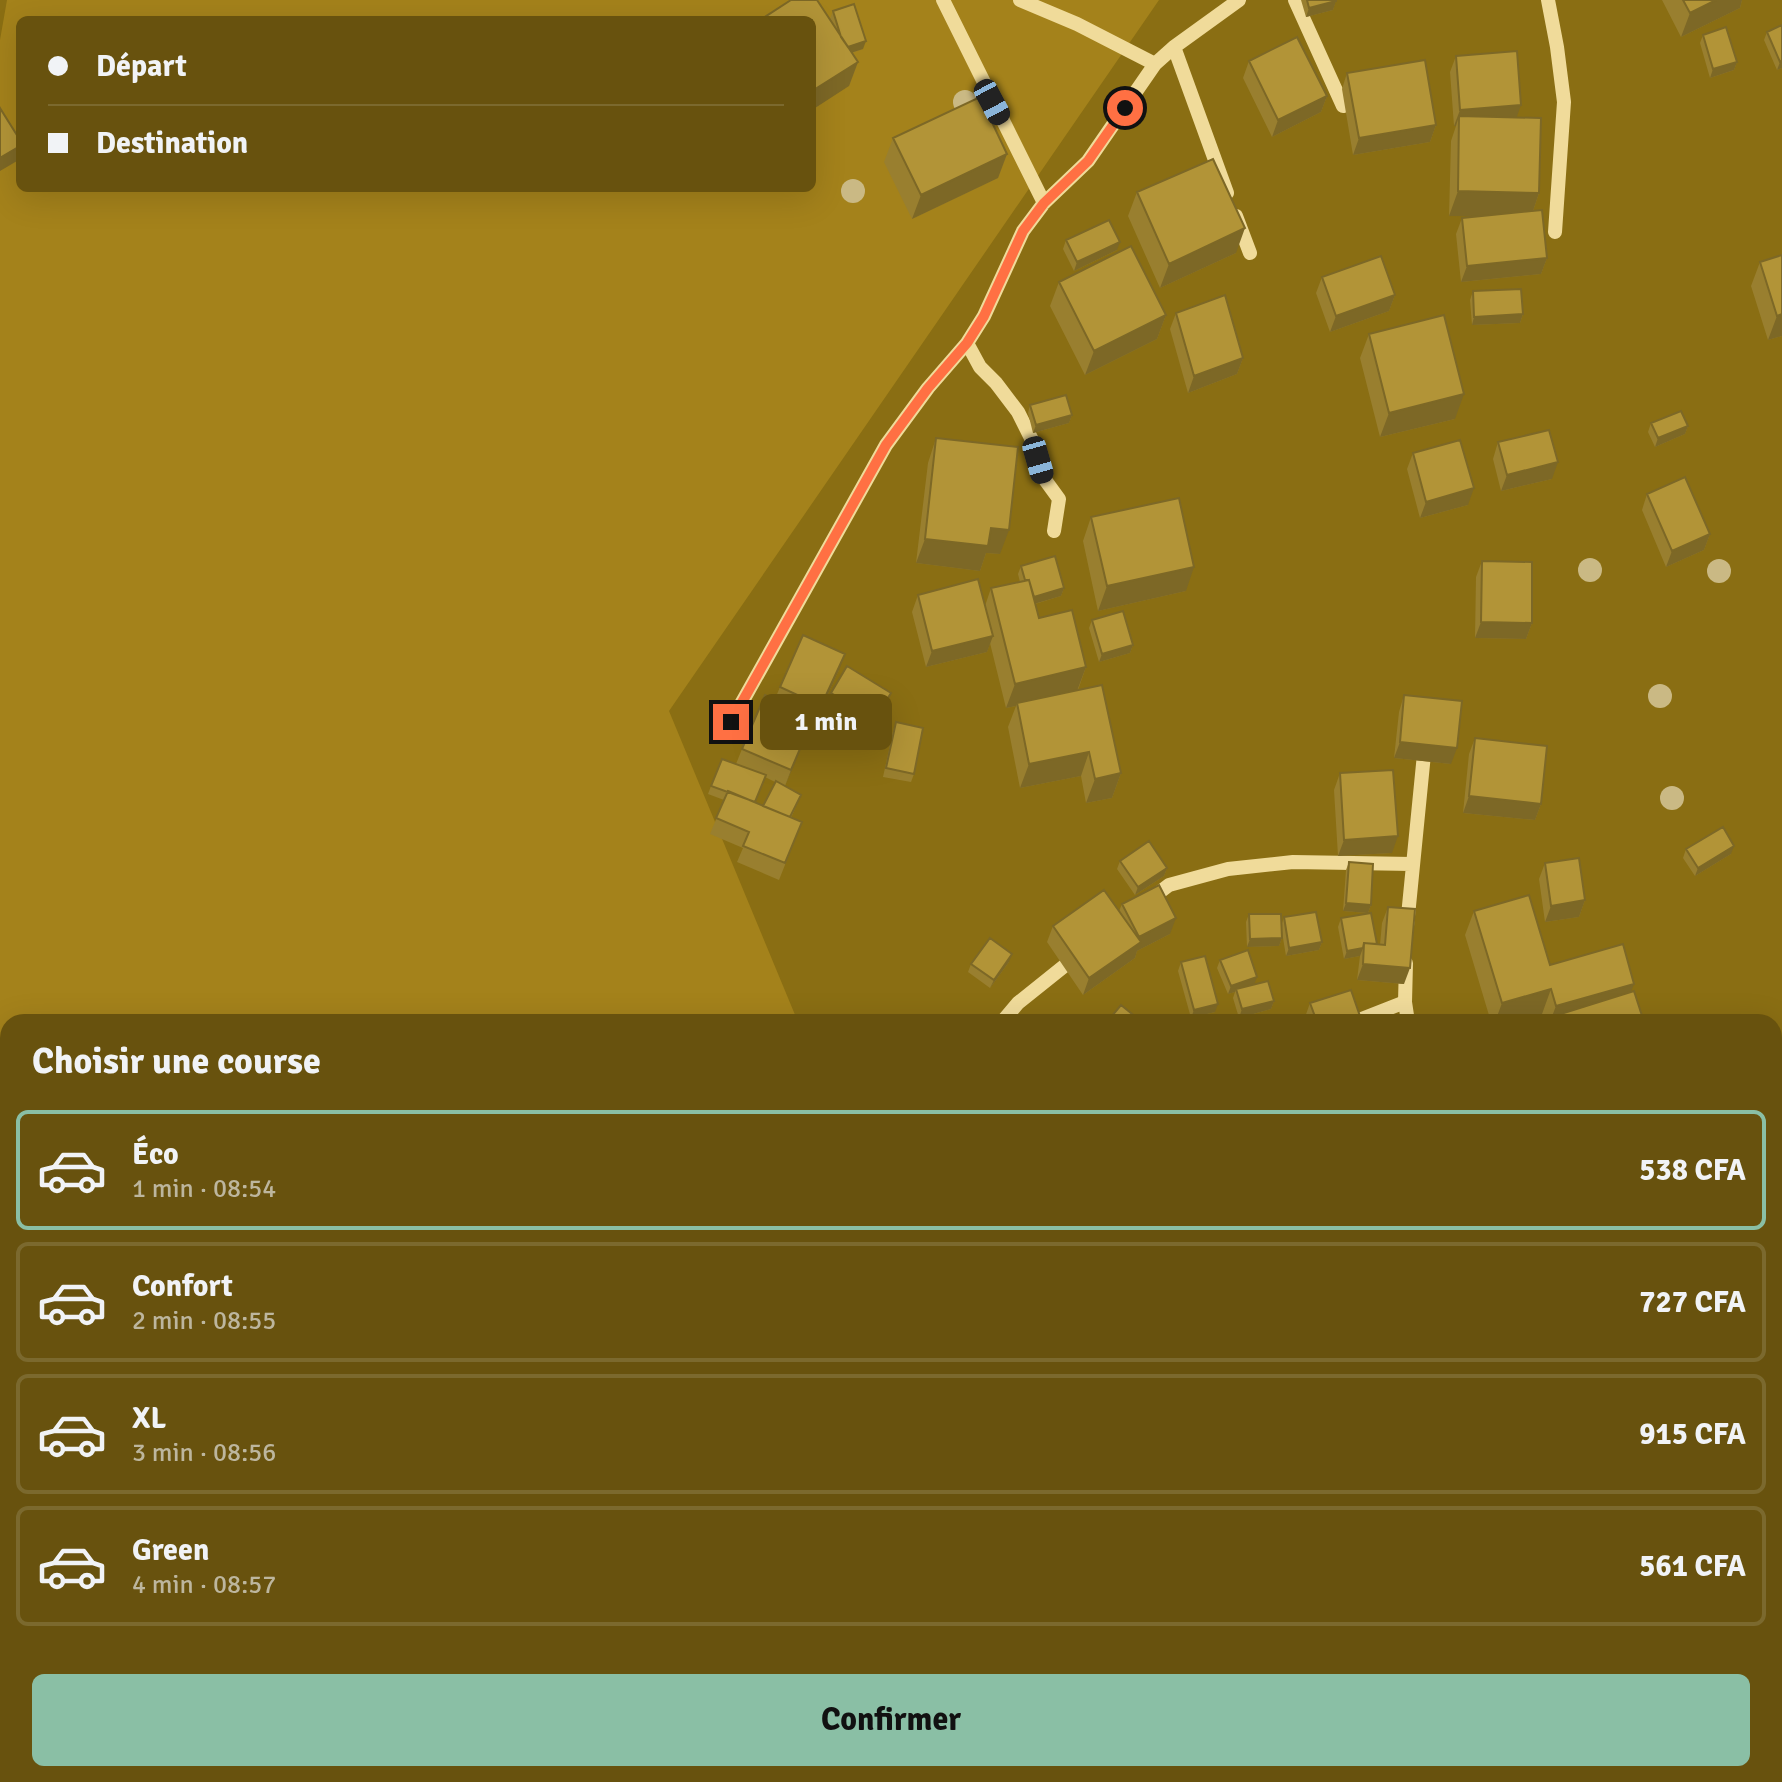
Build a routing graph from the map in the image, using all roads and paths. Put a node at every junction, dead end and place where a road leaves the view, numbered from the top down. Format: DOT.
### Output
graph roads {
  1 [pos="943,0"];
  2 [pos="1020,0"];
  3 [pos="1239,0"];
  4 [pos="1295,0"];
  5 [pos="1548,0"];
  6 [pos="1174,47"];
  7 [pos="1155,64"];
  8 [pos="1343,106"];
  9 [pos="1044,203"];
  10 [pos="1555,232"];
  11 [pos="1250,253"];
  12 [pos="967,343"];
  13 [pos="1054,531"];
  14 [pos="731,722"];
  15 [pos="1427,731"];
  16 [pos="1412,864"];
  17 [pos="1135,911"];
  18 [pos="1085,949"];
  19 [pos="1405,1002"];
  20 [pos="1009,1014"];
  21 [pos="1374,1014"];
  22 [pos="1407,1014"];
  1 -- 9 [label="street"];
  2 -- 7 [label="street"];
  3 -- 6 [label="street"];
  4 -- 8 [label="street"];
  5 -- 10 [label="street"];
  6 -- 7 [label="street"];
  6 -- 11 [label="street"];
  7 -- 9 [label="street"];
  9 -- 12 [label="street"];
  12 -- 13 [label="street"];
  12 -- 14 [label="street"];
  15 -- 16 [label="street"];
  16 -- 17 [label="street"];
  16 -- 19 [label="street"];
  18 -- 20 [label="street"];
  19 -- 21 [label="street"];
  19 -- 22 [label="street"];
}
